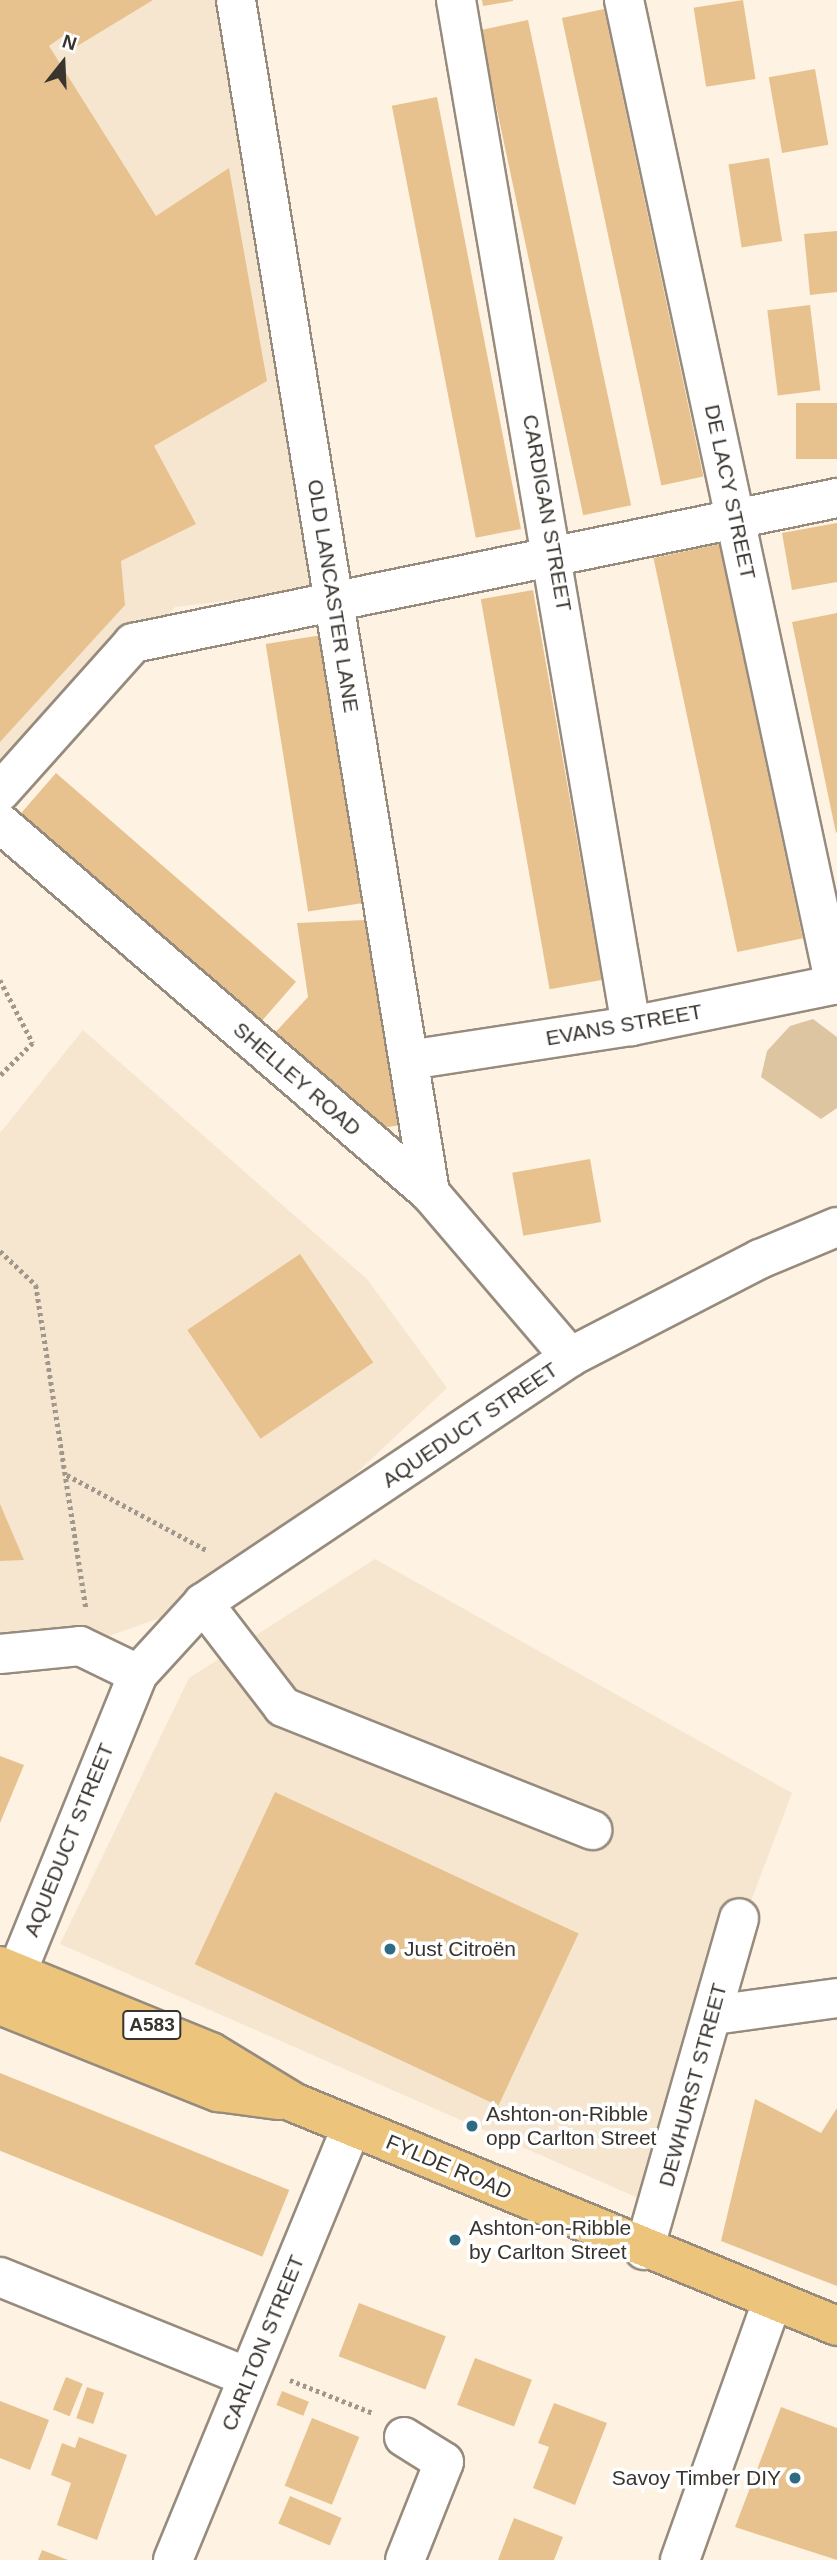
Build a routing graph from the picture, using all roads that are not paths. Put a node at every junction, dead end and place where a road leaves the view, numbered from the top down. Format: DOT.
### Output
graph roads {
  1 [pos="236,0"];
  2 [pos="456,0"];
  3 [pos="624,0"];
  4 [pos="837,498"];
  5 [pos="736,521"];
  6 [pos="555,555"];
  7 [pos="334,602"];
  8 [pos="0,792"];
  9 [pos="0,824"];
  10 [pos="836,984"];
  11 [pos="631,1026"];
  12 [pos="409,1060"];
  13 [pos="430,1193"];
  14 [pos="837,1227"];
  15 [pos="570,1357"];
  16 [pos="203,1603"];
  17 [pos="0,1654"];
  18 [pos="138,1674"];
  19 [pos="592,1830"];
  20 [pos="739,1918"];
  21 [pos="5,1987"];
  22 [pos="837,1998"];
  23 [pos="713,2015"];
  24 [pos="352,2126"];
  25 [pos="644,2250"];
  26 [pos="0,2277"];
  27 [pos="772,2301"];
  28 [pos="837,2326"];
  29 [pos="251,2372"];
  30 [pos="404,2437"];
  31 [pos="686,2558"];
  32 [pos="173,2560"];
  33 [pos="405,2560"];
  1 -- 7 [label="street, OLD LANCASTER LANE"];
  2 -- 6 [label="street, CARDIGAN STREET"];
  3 -- 5 [label="street, DE LACY STREET"];
  4 -- 5 [label="street"];
  5 -- 6 [label="street"];
  5 -- 10 [label="street, DE LACY STREET"];
  6 -- 7 [label="street"];
  6 -- 11 [label="street, CARDIGAN STREET"];
  7 -- 8 [label="street"];
  7 -- 12 [label="street, OLD LANCASTER LANE"];
  9 -- 13 [label="street, SHELLEY ROAD"];
  10 -- 11 [label="street, EVANS STREET"];
  11 -- 12 [label="street, EVANS STREET"];
  12 -- 13 [label="street, OLD LANCASTER LANE"];
  13 -- 15 [label="street, SHELLEY ROAD"];
  14 -- 15 [label="street, AQUEDUCT STREET"];
  15 -- 16 [label="street, AQUEDUCT STREET"];
  16 -- 18 [label="street, AQUEDUCT STREET"];
  16 -- 19 [label="street"];
  17 -- 18 [label="street"];
  18 -- 21 [label="street, AQUEDUCT STREET"];
  20 -- 23 [label="street, DEWHURST STREET"];
  21 -- 24 [label="main road, FYLDE ROAD / A583"];
  22 -- 23 [label="street"];
  23 -- 25 [label="street, DEWHURST STREET"];
  24 -- 25 [label="main road, FYLDE ROAD / A583"];
  24 -- 29 [label="street, CARLTON STREET"];
  25 -- 27 [label="main road, FYLDE ROAD / A583"];
  26 -- 29 [label="street"];
  27 -- 28 [label="main road, FYLDE ROAD / A583"];
  27 -- 31 [label="street"];
  29 -- 32 [label="street, CARLTON STREET"];
  30 -- 33 [label="street"];
}
